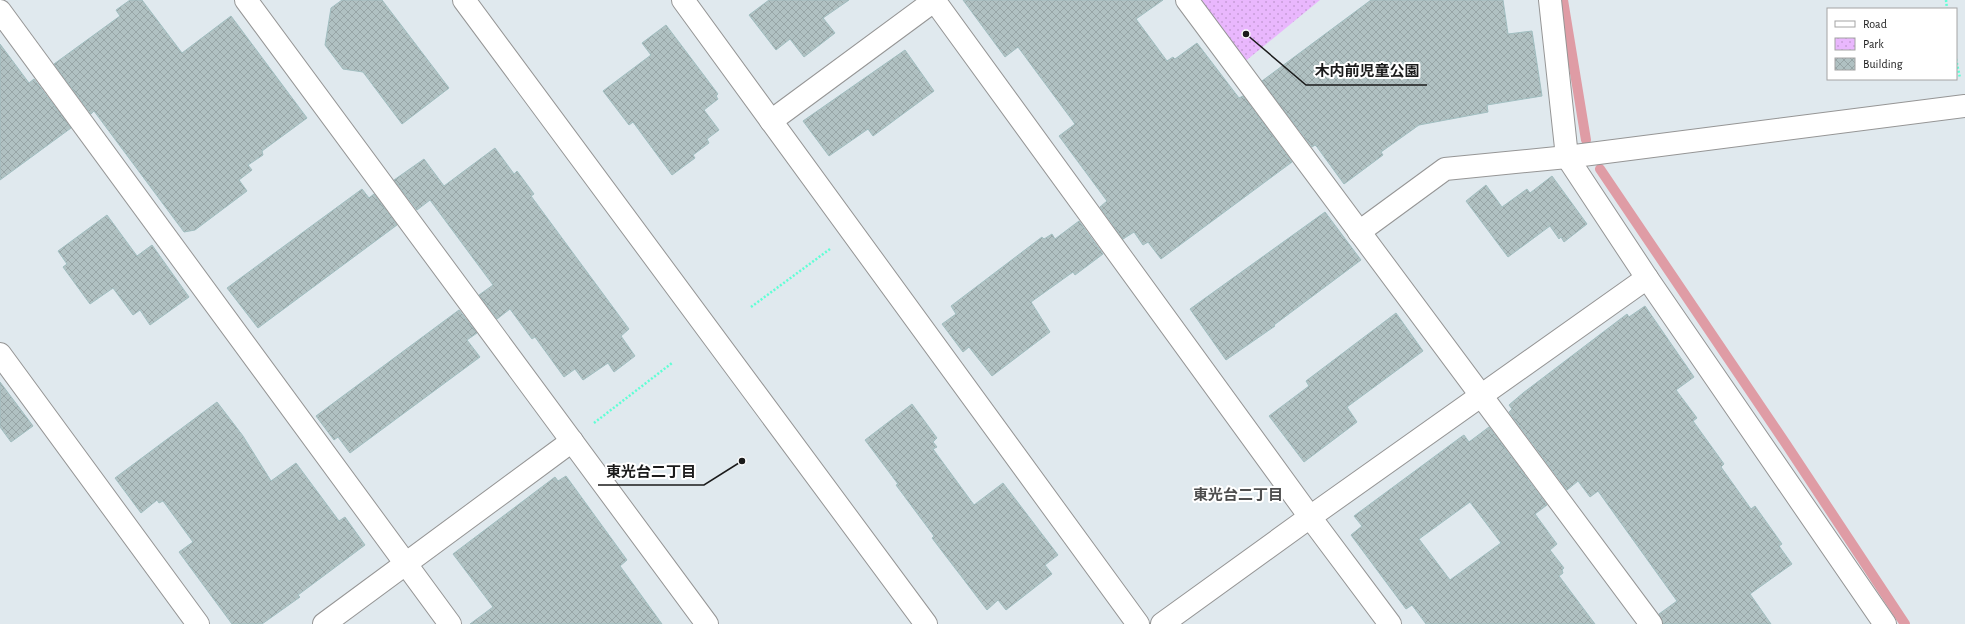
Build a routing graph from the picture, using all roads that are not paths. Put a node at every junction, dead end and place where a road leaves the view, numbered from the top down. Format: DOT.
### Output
graph roads {
  1 [pos="246,0"];
  2 [pos="464,0"];
  3 [pos="683,0"];
  4 [pos="934,0"];
  5 [pos="1187,0"];
  6 [pos="1550,0"];
  7 [pos="0,11"];
  8 [pos="1965,106"];
  9 [pos="771,121"];
  10 [pos="1567,157"];
  11 [pos="1359,232"];
  12 [pos="1647,278"];
  13 [pos="0,354"];
  14 [pos="1481,395"];
  15 [pos="572,441"];
  16 [pos="1310,517"];
  17 [pos="406,564"];
  18 [pos="198,624"];
  19 [pos="324,624"];
  20 [pos="450,624"];
  21 [pos="708,624"];
  22 [pos="926,624"];
  23 [pos="1138,624"];
  24 [pos="1162,624"];
  25 [pos="1390,624"];
  26 [pos="1651,624"];
  27 [pos="1885,624"];
  1 -- 15 [label="street"];
  2 -- 22 [label="street"];
  3 -- 9 [label="street"];
  4 -- 9 [label="street"];
  4 -- 16 [label="street"];
  5 -- 11 [label="street"];
  6 -- 10 [label="street"];
  7 -- 17 [label="street"];
  8 -- 10 [label="street"];
  9 -- 23 [label="street"];
  10 -- 11 [label="street"];
  10 -- 12 [label="street"];
  11 -- 14 [label="street"];
  12 -- 14 [label="street"];
  12 -- 27 [label="street"];
  13 -- 18 [label="street"];
  14 -- 16 [label="street"];
  14 -- 26 [label="street"];
  15 -- 17 [label="street"];
  15 -- 21 [label="street"];
  16 -- 24 [label="street"];
  16 -- 25 [label="street"];
  17 -- 19 [label="street"];
  17 -- 20 [label="street"];
}
